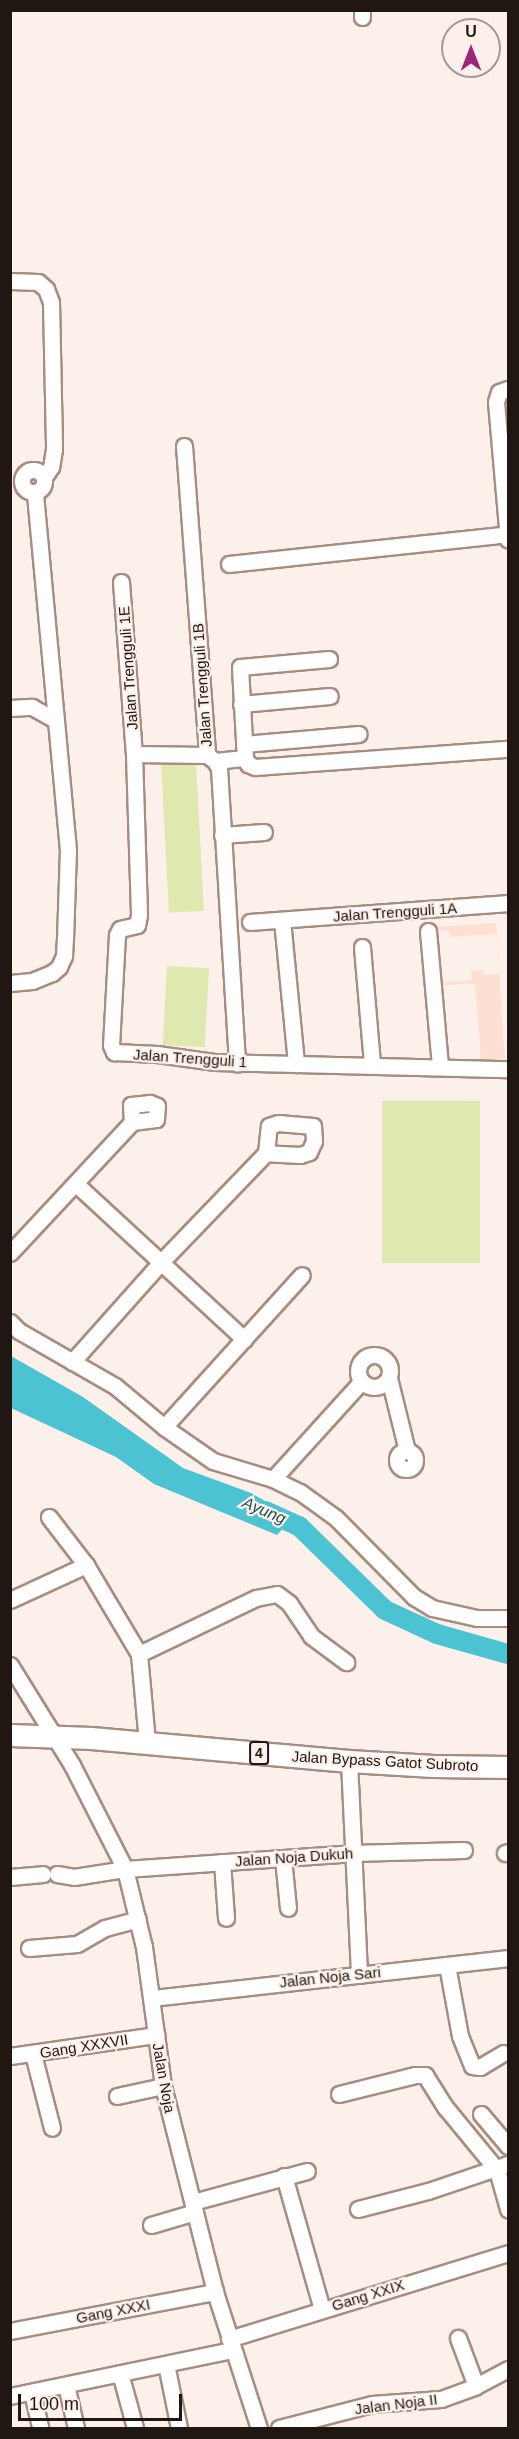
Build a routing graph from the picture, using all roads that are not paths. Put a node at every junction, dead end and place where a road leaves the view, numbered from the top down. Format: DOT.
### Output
graph roads {
  1 [pos="10,280"];
  2 [pos="503,390"];
  3 [pos="183,446"];
  4 [pos="44,477"];
  5 [pos="16,484"];
  6 [pos="35,493"];
  7 [pos="508,534"];
  8 [pos="508,539"];
  9 [pos="229,564"];
  10 [pos="121,582"];
  11 [pos="329,659"];
  12 [pos="52,694"];
  13 [pos="330,696"];
  14 [pos="241,704"];
  15 [pos="32,707"];
  16 [pos="10,708"];
  17 [pos="54,719"];
  18 [pos="359,735"];
  19 [pos="508,749"];
  20 [pos="244,751"];
  21 [pos="134,754"];
  22 [pos="211,758"];
  23 [pos="264,832"];
  24 [pos="222,835"];
  25 [pos="508,903"];
  26 [pos="282,920"];
  27 [pos="249,922"];
  28 [pos="428,931"];
  29 [pos="362,947"];
  30 [pos="10,983"];
  31 [pos="237,1063"];
  32 [pos="296,1064"];
  33 [pos="372,1064"];
  34 [pos="440,1066"];
  35 [pos="508,1069"];
  36 [pos="132,1122"];
  37 [pos="266,1153"];
  38 [pos="75,1184"];
  39 [pos="10,1254"];
  40 [pos="161,1262"];
  41 [pos="302,1275"];
  42 [pos="10,1322"];
  43 [pos="244,1339"];
  44 [pos="72,1362"];
  45 [pos="361,1382"];
  46 [pos="385,1382"];
  47 [pos="164,1427"];
  48 [pos="402,1453"];
  49 [pos="273,1479"];
  50 [pos="49,1517"];
  51 [pos="86,1565"];
  52 [pos="10,1600"];
  53 [pos="508,1618"];
  54 [pos="139,1654"];
  55 [pos="346,1662"];
  56 [pos="10,1665"];
  57 [pos="16,1687"];
  58 [pos="10,1735"];
  59 [pos="56,1742"];
  60 [pos="147,1742"];
  61 [pos="349,1761"];
  62 [pos="508,1767"];
  63 [pos="464,1850"];
  64 [pos="351,1853"];
  65 [pos="283,1858"];
  66 [pos="222,1862"];
  67 [pos="124,1869"];
  68 [pos="10,1877"];
  69 [pos="288,1908"];
  70 [pos="226,1918"];
  71 [pos="138,1919"];
  72 [pos="29,1948"];
  73 [pos="508,1958"];
  74 [pos="447,1965"];
  75 [pos="359,1975"];
  76 [pos="152,1998"];
  77 [pos="156,2035"];
  78 [pos="503,2053"];
  79 [pos="33,2054"];
  80 [pos="10,2056"];
  81 [pos="163,2086"];
  82 [pos="339,2094"];
  83 [pos="117,2096"];
  84 [pos="481,2114"];
  85 [pos="52,2128"];
  86 [pos="508,2146"];
  87 [pos="503,2167"];
  88 [pos="307,2171"];
  89 [pos="284,2176"];
  90 [pos="194,2207"];
  91 [pos="508,2208"];
  92 [pos="358,2209"];
  93 [pos="151,2225"];
  94 [pos="508,2253"];
  95 [pos="215,2292"];
  96 [pos="322,2310"];
  97 [pos="10,2331"];
  98 [pos="458,2338"];
  99 [pos="231,2345"];
  100 [pos="166,2364"];
  101 [pos="508,2368"];
  102 [pos="120,2373"];
  103 [pos="66,2385"];
  104 [pos="476,2386"];
  105 [pos="32,2392"];
  106 [pos="10,2396"];
  107 [pos="40,2428"];
  108 [pos="76,2428"];
  109 [pos="135,2428"];
  110 [pos="179,2428"];
  111 [pos="259,2428"];
  112 [pos="279,2428"];
  1 -- 4 [label="street"];
  2 -- 7 [label="street"];
  3 -- 22 [label="street, Jalan Trengguli 1B"];
  4 -- 5 [label="street"];
  4 -- 6 [label="street"];
  5 -- 6 [label="street"];
  6 -- 12 [label="street"];
  7 -- 8 [label="street"];
  7 -- 9 [label="street"];
  10 -- 21 [label="street, Jalan Trengguli 1E"];
  11 -- 14 [label="street"];
  12 -- 15 [label="street"];
  12 -- 17 [label="street"];
  13 -- 14 [label="street"];
  14 -- 20 [label="street"];
  15 -- 16 [label="street"];
  15 -- 17 [label="street"];
  17 -- 30 [label="street"];
  18 -- 20 [label="street"];
  19 -- 20 [label="street"];
  20 -- 22 [label="street"];
  21 -- 22 [label="street"];
  21 -- 31 [label="street, Jalan Trengguli 1"];
  22 -- 24 [label="street, Jalan Trengguli 1B"];
  23 -- 24 [label="street"];
  24 -- 31 [label="street, Jalan Trengguli 1B"];
  25 -- 26 [label="street, Jalan Trengguli 1A"];
  26 -- 27 [label="street, Jalan Trengguli 1A"];
  26 -- 32 [label="street"];
  28 -- 34 [label="street"];
  29 -- 33 [label="street"];
  31 -- 32 [label="street, Jalan Trengguli 1"];
  32 -- 33 [label="street, Jalan Trengguli 1"];
  33 -- 34 [label="street, Jalan Trengguli 1"];
  34 -- 35 [label="street, Jalan Trengguli 1"];
  36 -- 38 [label="street"];
  37 -- 40 [label="street"];
  38 -- 39 [label="street"];
  38 -- 40 [label="street"];
  40 -- 43 [label="street"];
  40 -- 44 [label="street"];
  41 -- 43 [label="street"];
  42 -- 44 [label="street"];
  43 -- 47 [label="street"];
  44 -- 47 [label="street"];
  45 -- 46 [label="street"];
  45 -- 46 [label="street"];
  45 -- 49 [label="street"];
  46 -- 48 [label="street"];
  47 -- 49 [label="street"];
  49 -- 53 [label="street"];
  50 -- 51 [label="street"];
  51 -- 52 [label="street"];
  51 -- 54 [label="street"];
  54 -- 55 [label="street"];
  54 -- 60 [label="street"];
  56 -- 57 [label="street, Jalan Noja"];
  57 -- 59 [label="street, Jalan Noja"];
  58 -- 59 [label="highway, Jalan Bypass Gatot Subroto / 4"];
  59 -- 60 [label="highway, Jalan Bypass Gatot Subroto / 4"];
  59 -- 67 [label="street, Jalan Noja"];
  60 -- 61 [label="highway, Jalan Bypass Gatot Subroto / 4"];
  61 -- 62 [label="highway, Jalan Bypass Gatot Subroto / 4"];
  61 -- 64 [label="street"];
  63 -- 64 [label="street, Jalan Noja Dukuh"];
  64 -- 65 [label="street, Jalan Noja Dukuh"];
  64 -- 75 [label="street"];
  65 -- 66 [label="street, Jalan Noja Dukuh"];
  65 -- 69 [label="street"];
  66 -- 67 [label="street, Jalan Noja Dukuh"];
  66 -- 70 [label="street"];
  67 -- 68 [label="street, Jalan Noja Dukuh"];
  67 -- 71 [label="street, Jalan Noja"];
  71 -- 72 [label="street"];
  71 -- 76 [label="street, Jalan Noja"];
  73 -- 74 [label="street, Jalan Noja Sari"];
  74 -- 75 [label="street, Jalan Noja Sari"];
  74 -- 78 [label="street"];
  75 -- 76 [label="street, Jalan Noja Sari"];
  76 -- 77 [label="street, Jalan Noja"];
  77 -- 79 [label="street, Gang XXXVII"];
  77 -- 81 [label="street, Jalan Noja"];
  79 -- 80 [label="street, Gang XXXVII"];
  79 -- 85 [label="street"];
  81 -- 83 [label="street"];
  81 -- 90 [label="street, Jalan Noja"];
  82 -- 87 [label="street"];
  84 -- 86 [label="street"];
  87 -- 91 [label="street"];
  87 -- 92 [label="street"];
  88 -- 89 [label="street"];
  89 -- 90 [label="street"];
  89 -- 96 [label="street"];
  90 -- 93 [label="street"];
  90 -- 95 [label="street, Jalan Noja"];
  94 -- 96 [label="street, Gang XXIX"];
  95 -- 97 [label="street, Gang XXXI"];
  95 -- 99 [label="street, Jalan Noja"];
  96 -- 99 [label="street, Gang XXIX"];
  98 -- 104 [label="street"];
  99 -- 100 [label="street, Gang XXIX"];
  99 -- 111 [label="street, Jalan Noja"];
  100 -- 102 [label="street, Gang XXIX"];
  100 -- 110 [label="street"];
  101 -- 104 [label="street, Jalan Noja II"];
  102 -- 103 [label="street, Gang XXIX"];
  102 -- 109 [label="street"];
  103 -- 105 [label="street, Gang XXIX"];
  103 -- 108 [label="street"];
  104 -- 112 [label="street, Jalan Noja II"];
  105 -- 106 [label="street, Gang XXIX"];
  105 -- 107 [label="street"];
}
